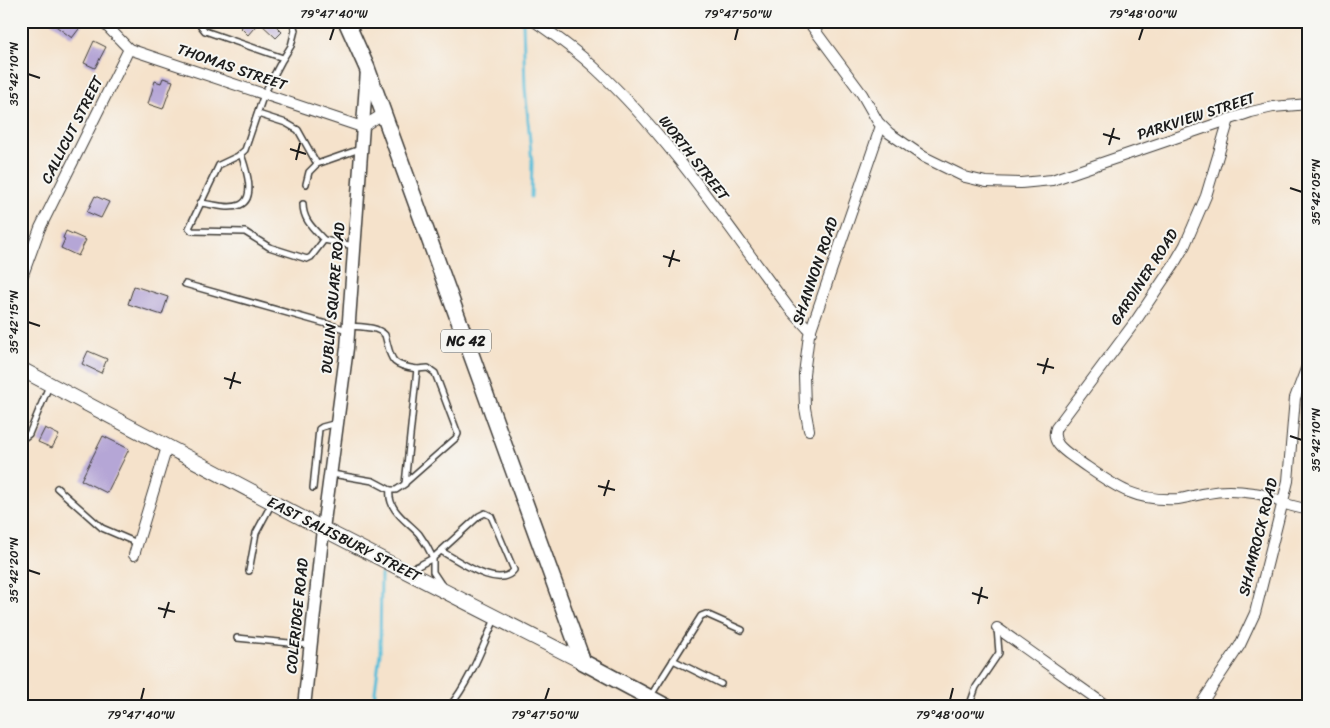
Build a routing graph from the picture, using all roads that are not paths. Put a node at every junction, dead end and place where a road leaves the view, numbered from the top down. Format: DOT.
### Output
graph roads {
  1 [pos="102,21"];
  2 [pos="197,21"];
  3 [pos="292,21"];
  4 [pos="534,21"];
  5 [pos="808,21"];
  6 [pos="346,22"];
  7 [pos="130,48"];
  8 [pos="283,58"];
  9 [pos="367,68"];
  10 [pos="264,94"];
  11 [pos="1309,104"];
  12 [pos="258,114"];
  13 [pos="383,114"];
  14 [pos="1229,119"];
  15 [pos="362,126"];
  16 [pos="881,126"];
  17 [pos="360,149"];
  18 [pos="241,154"];
  19 [pos="317,164"];
  20 [pos="306,184"];
  21 [pos="200,203"];
  22 [pos="303,204"];
  23 [pos="324,240"];
  24 [pos="354,246"];
  25 [pos="21,280"];
  26 [pos="185,284"];
  27 [pos="349,328"];
  28 [pos="810,332"];
  29 [pos="1309,361"];
  30 [pos="416,369"];
  31 [pos="21,370"];
  32 [pos="50,385"];
  33 [pos="337,423"];
  34 [pos="808,430"];
  35 [pos="21,440"];
  36 [pos="167,448"];
  37 [pos="330,474"];
  38 [pos="405,484"];
  39 [pos="57,488"];
  40 [pos="313,488"];
  41 [pos="390,490"];
  42 [pos="273,503"];
  43 [pos="1283,503"];
  44 [pos="1309,510"];
  45 [pos="322,530"];
  46 [pos="137,542"];
  47 [pos="441,550"];
  48 [pos="134,555"];
  49 [pos="433,558"];
  50 [pos="403,570"];
  51 [pos="249,572"];
  52 [pos="449,594"];
  53 [pos="496,618"];
  54 [pos="997,628"];
  55 [pos="742,630"];
  56 [pos="237,638"];
  57 [pos="311,645"];
  58 [pos="673,660"];
  59 [pos="583,662"];
  60 [pos="720,684"];
  61 [pos="650,698"];
  62 [pos="304,707"];
  63 [pos="449,707"];
  64 [pos="667,707"];
  65 [pos="969,707"];
  66 [pos="1108,707"];
  67 [pos="1199,707"];
  1 -- 7 [label="street, THOMAS STREET"];
  2 -- 8 [label="lane"];
  3 -- 8 [label="lane"];
  4 -- 28 [label="street, WORTH STREET"];
  5 -- 16 [label="street, PARKVIEW STREET"];
  6 -- 9 [label="main road, NC 42"];
  7 -- 10 [label="street, THOMAS STREET"];
  7 -- 25 [label="street, CALLICUT STREET"];
  8 -- 10 [label="lane"];
  9 -- 13 [label="main road, NC 42"];
  9 -- 15 [label="street, DUBLIN SQUARE ROAD"];
  10 -- 12 [label="lane"];
  10 -- 15 [label="street, THOMAS STREET"];
  11 -- 14 [label="street, PARKVIEW STREET"];
  12 -- 18 [label="lane"];
  12 -- 19 [label="lane"];
  13 -- 15 [label="street"];
  13 -- 59 [label="main road, NC 42"];
  14 -- 16 [label="street, PARKVIEW STREET"];
  14 -- 43 [label="street, GARDINER ROAD"];
  15 -- 17 [label="street, DUBLIN SQUARE ROAD"];
  16 -- 28 [label="street, SHANNON ROAD"];
  17 -- 19 [label="lane"];
  17 -- 24 [label="street, DUBLIN SQUARE ROAD"];
  18 -- 21 [label="lane"];
  18 -- 21 [label="lane"];
  19 -- 20 [label="lane"];
  21 -- 23 [label="lane"];
  22 -- 23 [label="lane"];
  23 -- 24 [label="lane"];
  24 -- 27 [label="street, DUBLIN SQUARE ROAD"];
  26 -- 27 [label="lane"];
  27 -- 30 [label="lane"];
  27 -- 33 [label="street, DUBLIN SQUARE ROAD"];
  28 -- 34 [label="street, SHANNON ROAD"];
  29 -- 43 [label="street, SHAMROCK ROAD"];
  30 -- 38 [label="lane"];
  30 -- 38 [label="lane"];
  31 -- 32 [label="main road, EAST SALISBURY STREET"];
  32 -- 35 [label="lane"];
  32 -- 36 [label="main road, EAST SALISBURY STREET"];
  33 -- 37 [label="street, DUBLIN SQUARE ROAD"];
  33 -- 40 [label="lane"];
  36 -- 42 [label="main road, EAST SALISBURY STREET"];
  36 -- 46 [label="street"];
  37 -- 41 [label="lane"];
  37 -- 45 [label="street, DUBLIN SQUARE ROAD"];
  38 -- 41 [label="lane"];
  39 -- 46 [label="lane"];
  41 -- 49 [label="lane"];
  42 -- 45 [label="main road, EAST SALISBURY STREET"];
  42 -- 51 [label="lane"];
  43 -- 44 [label="street"];
  43 -- 67 [label="street, SHAMROCK ROAD"];
  45 -- 50 [label="main road, EAST SALISBURY STREET"];
  45 -- 57 [label="street, COLERIDGE ROAD"];
  46 -- 48 [label="street"];
  47 -- 47 [label="lane"];
  47 -- 49 [label="lane"];
  49 -- 50 [label="lane"];
  49 -- 52 [label="lane"];
  50 -- 52 [label="main road, EAST SALISBURY STREET"];
  52 -- 53 [label="main road, EAST SALISBURY STREET"];
  53 -- 59 [label="main road, EAST SALISBURY STREET"];
  53 -- 63 [label="lane"];
  54 -- 65 [label="lane"];
  54 -- 66 [label="street"];
  55 -- 58 [label="lane"];
  56 -- 57 [label="lane"];
  57 -- 62 [label="street, COLERIDGE ROAD"];
  58 -- 60 [label="lane"];
  58 -- 61 [label="lane"];
  59 -- 61 [label="main road, EAST SALISBURY STREET"];
  61 -- 64 [label="main road, EAST SALISBURY STREET"];
}
